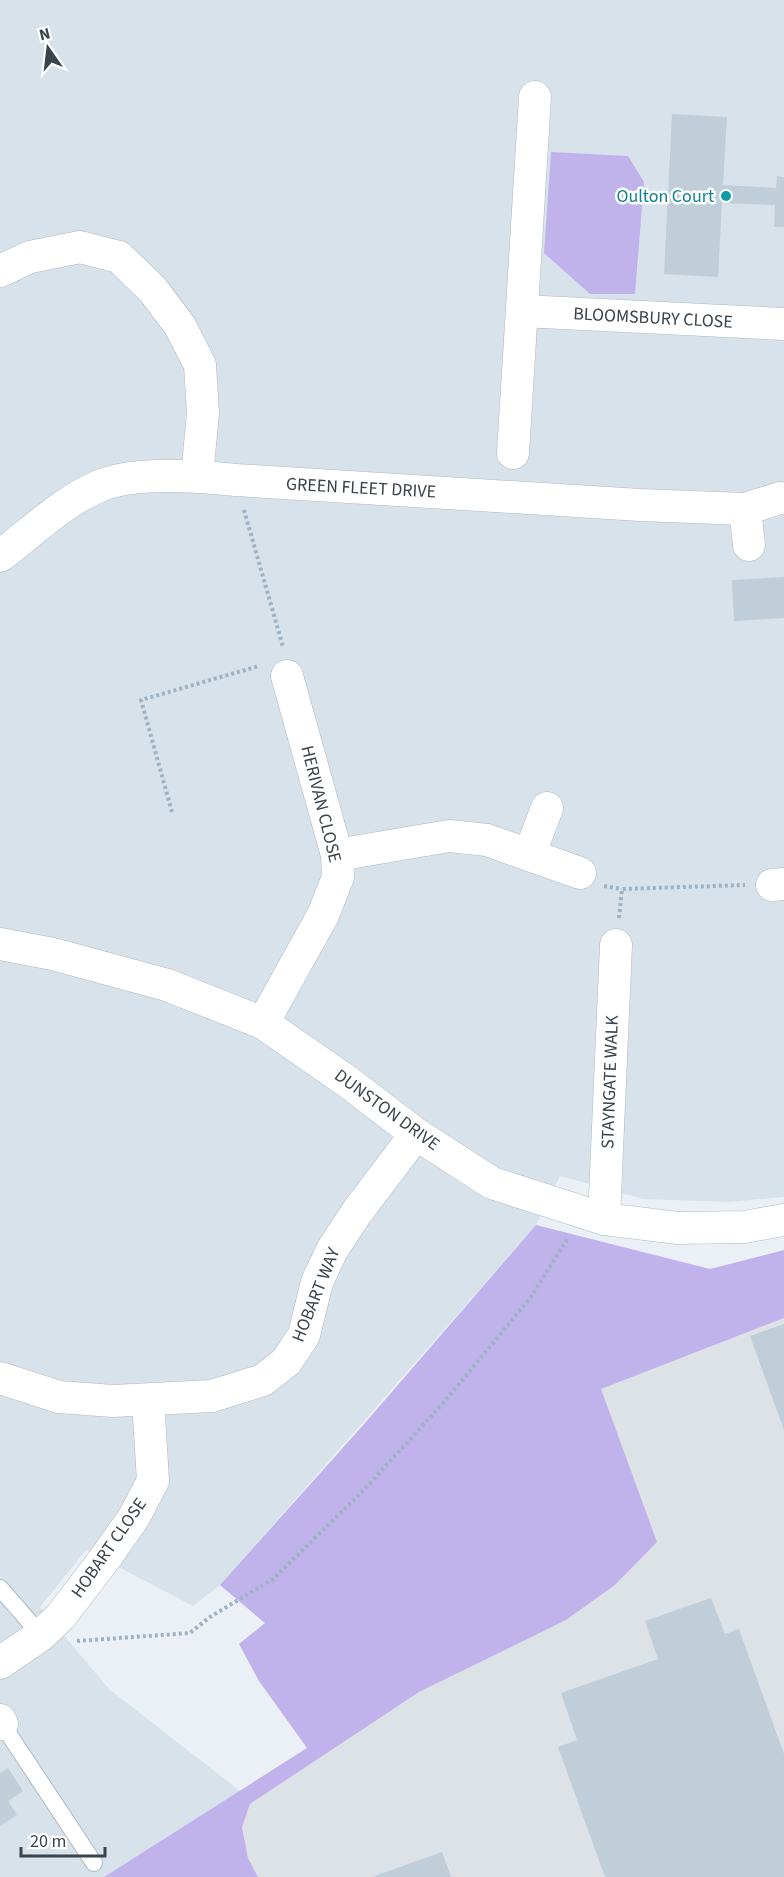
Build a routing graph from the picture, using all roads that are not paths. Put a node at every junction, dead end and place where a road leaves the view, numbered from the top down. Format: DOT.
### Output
graph roads {
  1 [pos="535,98"];
  2 [pos="0,271"];
  3 [pos="522,311"];
  4 [pos="784,324"];
  5 [pos="513,453"];
  6 [pos="197,476"];
  7 [pos="780,498"];
  8 [pos="745,509"];
  9 [pos="749,545"];
  10 [pos="0,556"];
  11 [pos="286,667"];
  12 [pos="547,808"];
  13 [pos="530,854"];
  14 [pos="337,855"];
  15 [pos="580,873"];
  16 [pos="0,944"];
  17 [pos="615,945"];
  18 [pos="263,1023"];
  19 [pos="416,1134"];
  20 [pos="604,1219"];
  21 [pos="784,1220"];
  22 [pos="0,1378"];
  23 [pos="148,1400"];
  24 [pos="0,1588"];
  25 [pos="41,1635"];
  26 [pos="0,1663"];
  27 [pos="1,1722"];
  28 [pos="94,1863"];
  1 -- 3 [label="street"];
  2 -- 6 [label="street"];
  3 -- 4 [label="street, BLOOMSBURY CLOSE"];
  3 -- 5 [label="street"];
  6 -- 8 [label="street, GREEN FLEET DRIVE"];
  6 -- 10 [label="street, GREEN FLEET DRIVE"];
  7 -- 8 [label="street, GREEN FLEET DRIVE"];
  8 -- 9 [label="street"];
  11 -- 14 [label="street, HERIVAN CLOSE"];
  12 -- 13 [label="street"];
  13 -- 14 [label="street"];
  13 -- 15 [label="street"];
  14 -- 18 [label="street, HERIVAN CLOSE"];
  16 -- 18 [label="street, DUNSTON DRIVE"];
  17 -- 20 [label="street, STAYNGATE WALK"];
  18 -- 19 [label="street, DUNSTON DRIVE"];
  19 -- 20 [label="street, DUNSTON DRIVE"];
  19 -- 23 [label="street, HOBART WAY"];
  20 -- 21 [label="street, DUNSTON DRIVE"];
  22 -- 23 [label="street, HOBART WAY"];
  23 -- 25 [label="street, HOBART CLOSE"];
  24 -- 25 [label="lane"];
  25 -- 26 [label="street, HOBART CLOSE"];
  27 -- 28 [label="lane"];
}
